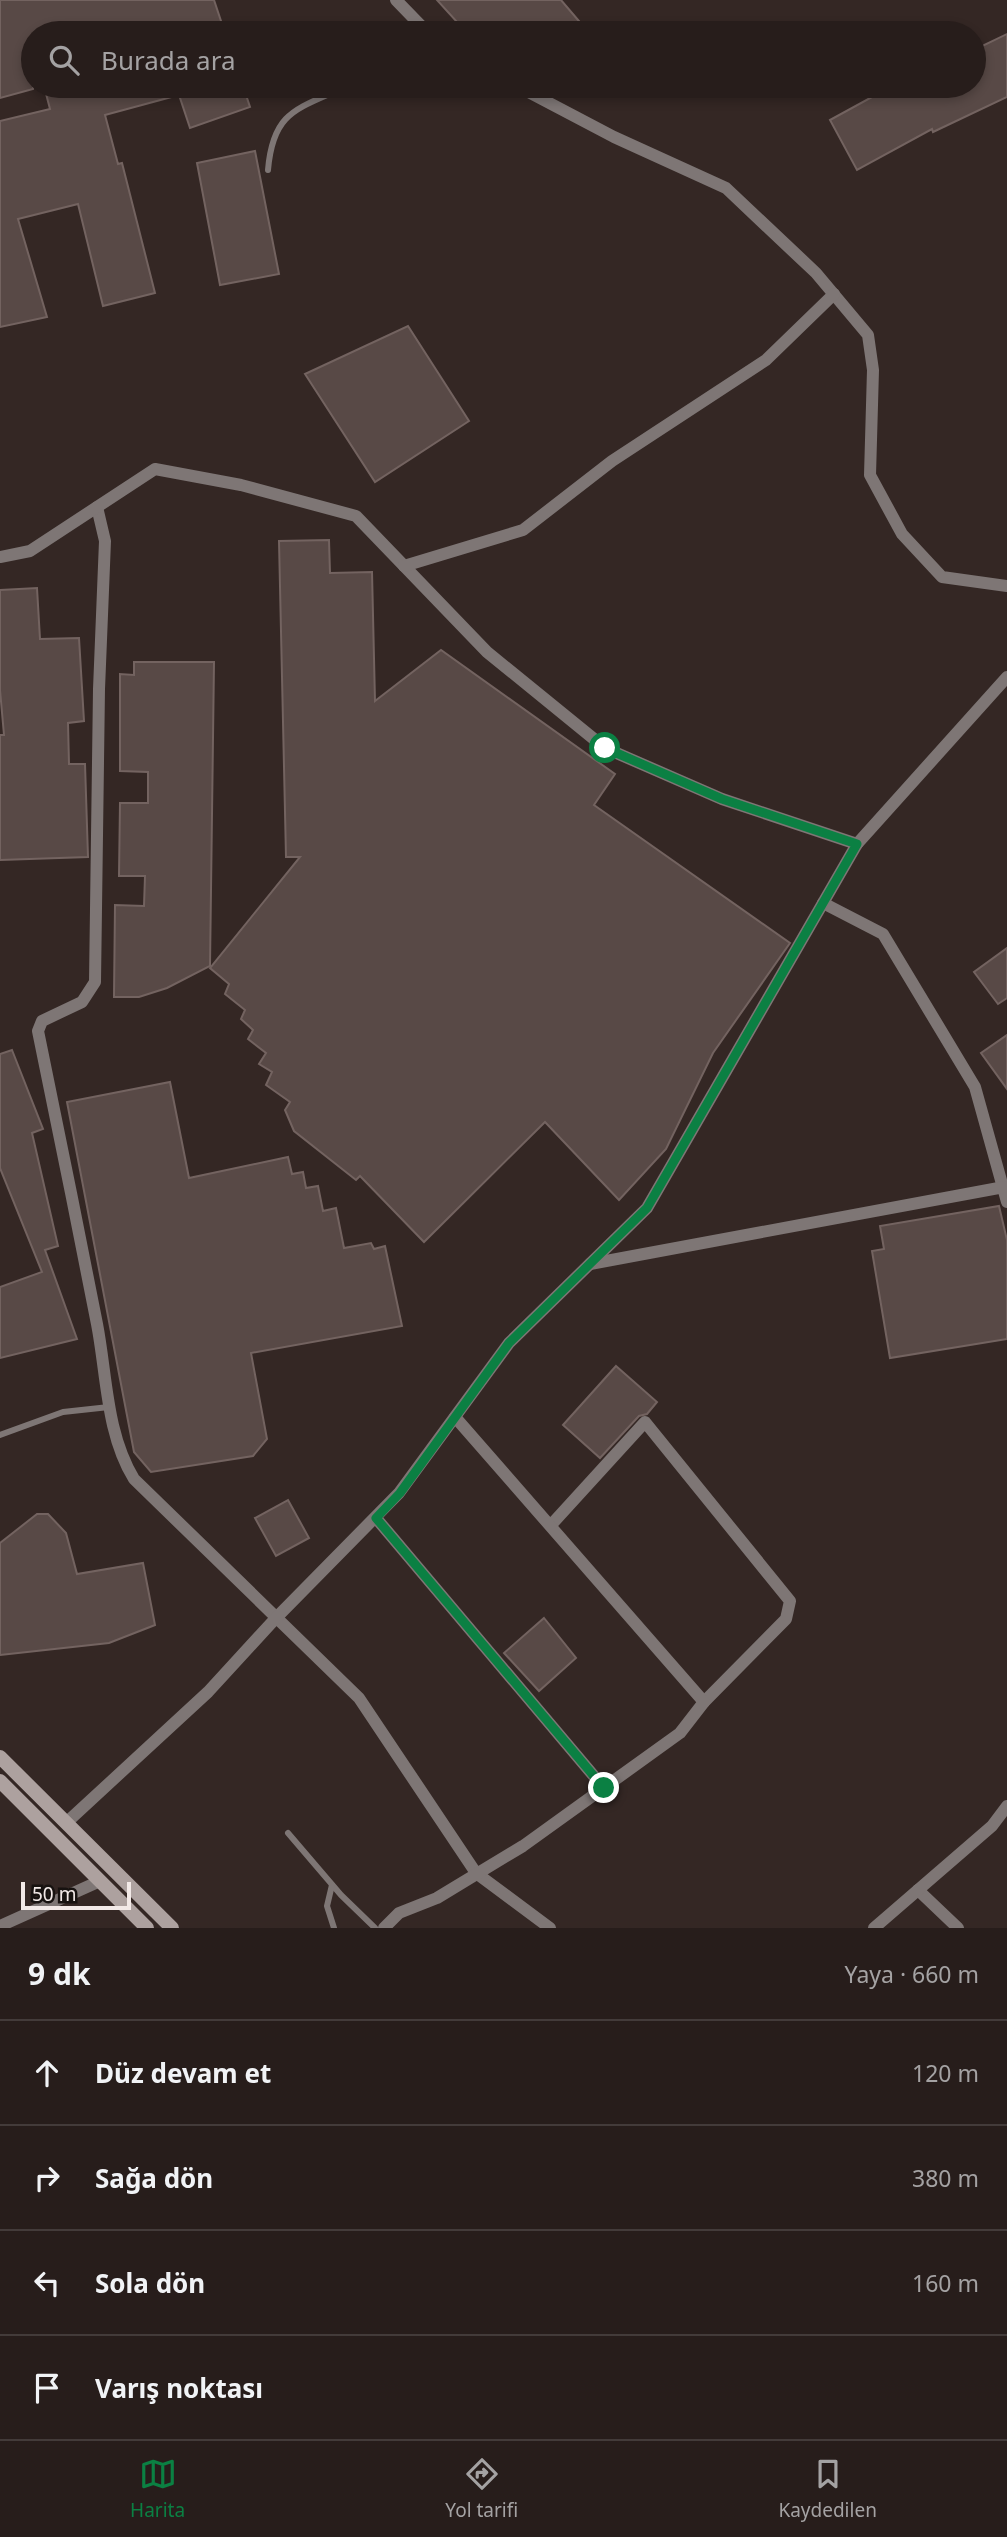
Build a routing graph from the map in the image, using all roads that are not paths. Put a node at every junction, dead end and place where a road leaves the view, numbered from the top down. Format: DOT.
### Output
graph roads {
  1 [pos="396,0"];
  2 [pos="416,21"];
  3 [pos="321,98"];
  4 [pos="540,98"];
  5 [pos="268,170"];
  6 [pos="834,294"];
  7 [pos="97,507"];
  8 [pos="0,557"];
  9 [pos="404,566"];
  10 [pos="1007,586"];
  11 [pos="1007,677"];
  12 [pos="857,844"];
  13 [pos="823,902"];
  14 [pos="1004,1178"];
  15 [pos="1007,1202"];
  16 [pos="590,1264"];
  17 [pos="110,1407"];
  18 [pos="455,1417"];
  19 [pos="0,1436"];
  20 [pos="376,1518"];
  21 [pos="551,1525"];
  22 [pos="275,1619"];
  23 [pos="704,1702"];
  24 [pos="0,1757"];
  25 [pos="0,1781"];
  26 [pos="604,1788"];
  27 [pos="1007,1806"];
  28 [pos="66,1823"];
  29 [pos="288,1833"];
  30 [pos="54,1834"];
  31 [pos="476,1873"];
  32 [pos="100,1881"];
  33 [pos="332,1885"];
  34 [pos="918,1890"];
  35 [pos="0,1926"];
  36 [pos="147,1928"];
  37 [pos="172,1928"];
  38 [pos="334,1928"];
  39 [pos="375,1928"];
  40 [pos="384,1928"];
  41 [pos="550,1928"];
  42 [pos="874,1928"];
  43 [pos="958,1928"];
  1 -- 2 [label="street"];
  3 -- 5 [label="lane"];
  4 -- 6 [label="street"];
  6 -- 9 [label="street"];
  6 -- 10 [label="street"];
  7 -- 8 [label="street"];
  7 -- 9 [label="street"];
  7 -- 17 [label="street"];
  9 -- 12 [label="street"];
  11 -- 12 [label="street"];
  12 -- 13 [label="street"];
  13 -- 14 [label="street"];
  13 -- 16 [label="street"];
  14 -- 15 [label="street"];
  14 -- 16 [label="street"];
  16 -- 18 [label="street"];
  17 -- 19 [label="lane"];
  17 -- 22 [label="street"];
  18 -- 20 [label="street"];
  18 -- 21 [label="street"];
  20 -- 22 [label="street"];
  20 -- 26 [label="street"];
  21 -- 23 [label="street"];
  21 -- 23 [label="street"];
  22 -- 28 [label="street"];
  22 -- 31 [label="street"];
  23 -- 26 [label="street"];
  24 -- 28 [label="street"];
  25 -- 30 [label="street"];
  26 -- 31 [label="street"];
  27 -- 34 [label="street"];
  28 -- 30 [label="street"];
  28 -- 37 [label="street"];
  29 -- 33 [label="lane"];
  30 -- 32 [label="street"];
  31 -- 40 [label="street"];
  31 -- 41 [label="street"];
  32 -- 35 [label="street"];
  32 -- 36 [label="street"];
  33 -- 38 [label="lane"];
  33 -- 39 [label="lane"];
  34 -- 42 [label="street"];
  34 -- 43 [label="street"];
}
